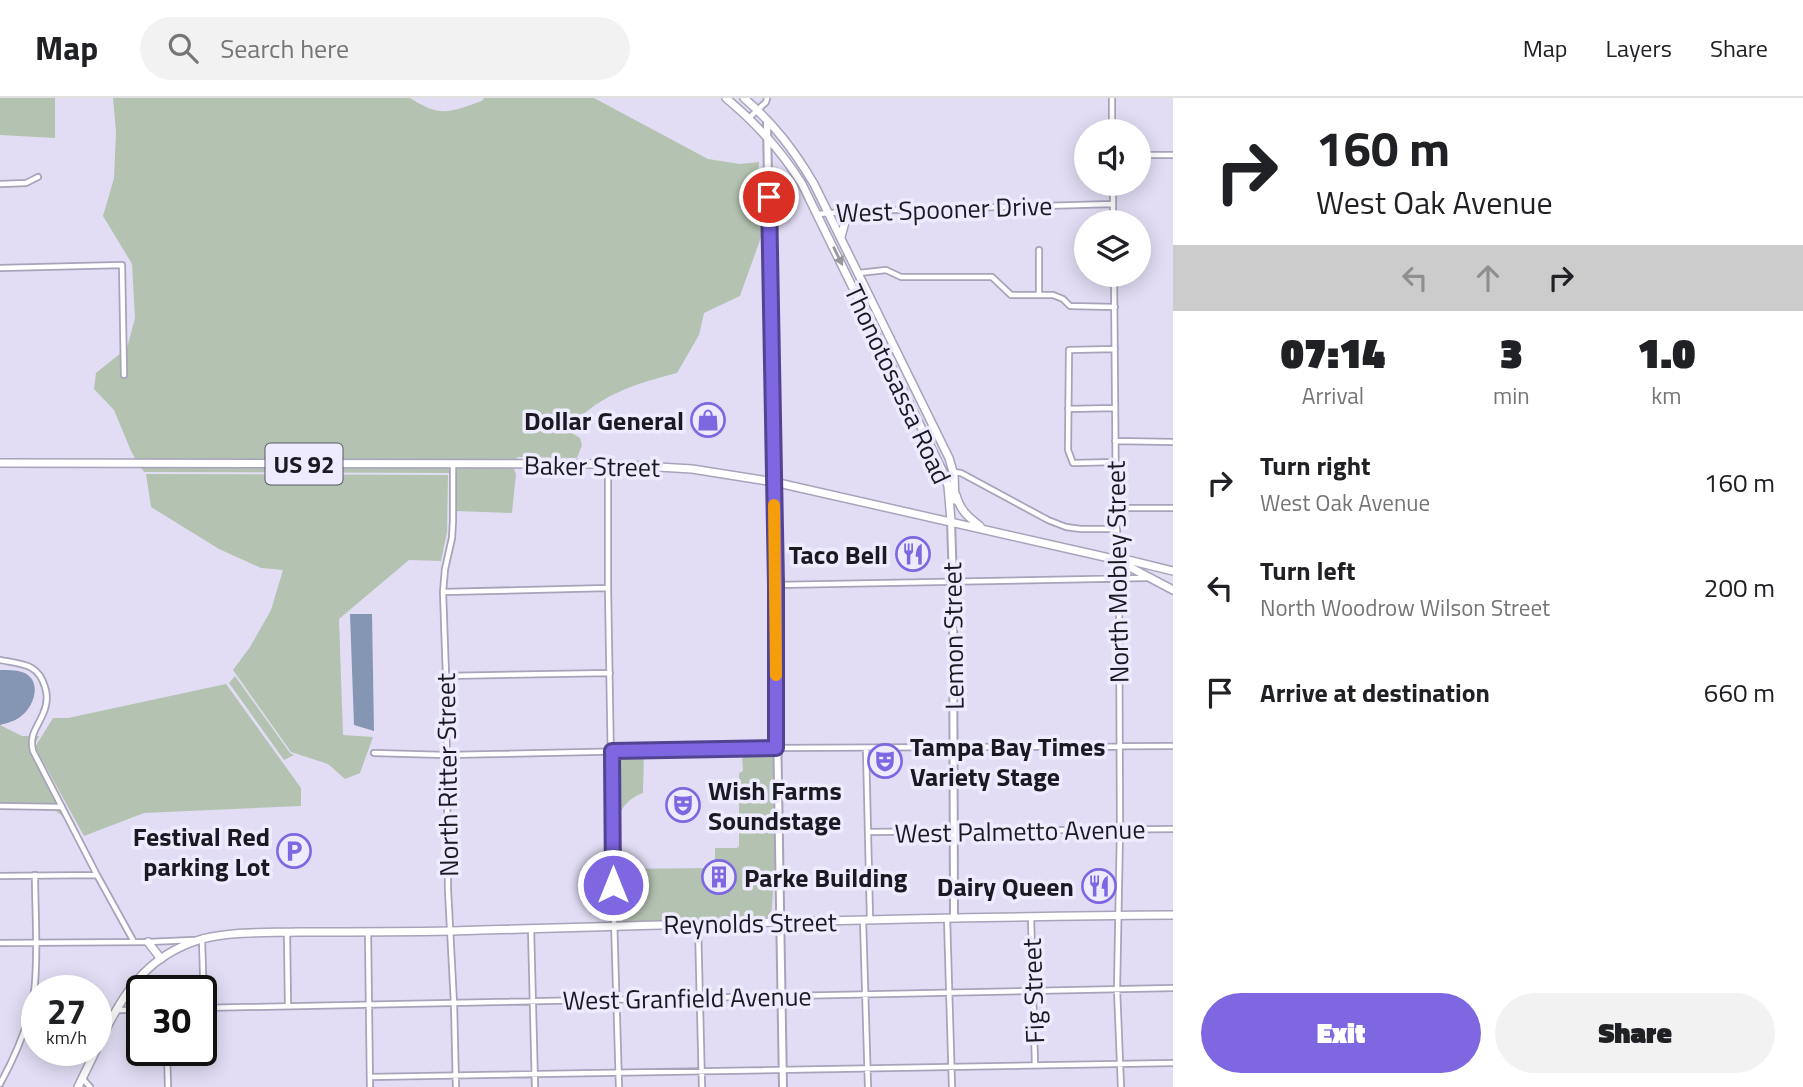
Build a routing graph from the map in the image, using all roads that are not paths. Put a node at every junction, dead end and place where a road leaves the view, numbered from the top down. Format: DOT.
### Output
graph roads {
  1 [pos="726,98"];
  2 [pos="744,98"];
  3 [pos="767,98"];
  4 [pos="1112,98"];
  5 [pos="757,110"];
  6 [pos="749,118"];
  7 [pos="767,118"];
  8 [pos="1112,119"];
  9 [pos="768,137"];
  10 [pos="1151,155"];
  11 [pos="1173,155"];
  12 [pos="38,177"];
  13 [pos="0,184"];
  14 [pos="1113,196"];
  15 [pos="1113,204"];
  16 [pos="1113,210"];
  17 [pos="856,211"];
  18 [pos="829,212"];
  19 [pos="818,214"];
  20 [pos="841,238"];
  21 [pos="1038,250"];
  22 [pos="0,268"];
  23 [pos="859,273"];
  24 [pos="1114,287"];
  25 [pos="1039,295"];
  26 [pos="1115,307"];
  27 [pos="1115,349"];
  28 [pos="124,375"];
  29 [pos="1115,408"];
  30 [pos="1068,409"];
  31 [pos="1115,441"];
  32 [pos="1173,442"];
  33 [pos="936,457"];
  34 [pos="0,463"];
  35 [pos="1116,463"];
  36 [pos="453,464"];
  37 [pos="608,464"];
  38 [pos="953,472"];
  39 [pos="774,482"];
  40 [pos="948,486"];
  41 [pos="956,495"];
  42 [pos="1116,508"];
  43 [pos="1173,508"];
  44 [pos="951,521"];
  45 [pos="983,528"];
  46 [pos="1117,529"];
  47 [pos="1118,560"];
  48 [pos="1173,571"];
  49 [pos="1150,578"];
  50 [pos="1119,579"];
  51 [pos="953,581"];
  52 [pos="776,585"];
  53 [pos="608,589"];
  54 [pos="1173,590"];
  55 [pos="443,592"];
  56 [pos="0,660"];
  57 [pos="610,673"];
  58 [pos="446,676"];
  59 [pos="1119,746"];
  60 [pos="1173,746"];
  61 [pos="954,747"];
  62 [pos="776,748"];
  63 [pos="866,748"];
  64 [pos="612,751"];
  65 [pos="374,753"];
  66 [pos="446,755"];
  67 [pos="0,806"];
  68 [pos="62,807"];
  69 [pos="1173,829"];
  70 [pos="1120,830"];
  71 [pos="868,832"];
  72 [pos="954,832"];
  73 [pos="35,875"];
  74 [pos="97,875"];
  75 [pos="0,876"];
  76 [pos="1117,915"];
  77 [pos="1173,915"];
  78 [pos="1031,917"];
  79 [pos="950,918"];
  80 [pos="867,920"];
  81 [pos="780,923"];
  82 [pos="698,924"];
  83 [pos="614,926"];
  84 [pos="531,928"];
  85 [pos="368,931"];
  86 [pos="450,931"];
  87 [pos="286,933"];
  88 [pos="202,939"];
  89 [pos="134,942"];
  90 [pos="148,942"];
  91 [pos="0,943"];
  92 [pos="36,943"];
  93 [pos="161,959"];
  94 [pos="203,975"];
  95 [pos="1173,988"];
  96 [pos="1117,989"];
  97 [pos="1033,991"];
  98 [pos="950,992"];
  99 [pos="865,994"];
  100 [pos="782,996"];
  101 [pos="700,998"];
  102 [pos="616,1000"];
  103 [pos="533,1002"];
  104 [pos="454,1003"];
  105 [pos="288,1006"];
  106 [pos="369,1006"];
  107 [pos="217,1008"];
  108 [pos="115,1010"];
  109 [pos="126,1010"];
  110 [pos="112,1016"];
  111 [pos="1120,1063"];
  112 [pos="1173,1063"];
  113 [pos="1035,1065"];
  114 [pos="89,1066"];
  115 [pos="167,1066"];
  116 [pos="952,1066"];
  117 [pos="868,1068"];
  118 [pos="782,1069"];
  119 [pos="702,1070"];
  120 [pos="619,1072"];
  121 [pos="456,1074"];
  122 [pos="535,1074"];
  123 [pos="370,1077"];
  124 [pos="83,1078"];
  125 [pos="0,1084"];
  126 [pos="78,1087"];
  127 [pos="90,1087"];
  128 [pos="168,1087"];
  129 [pos="370,1087"];
  130 [pos="456,1087"];
  131 [pos="535,1087"];
  132 [pos="619,1087"];
  133 [pos="702,1087"];
  134 [pos="783,1087"];
  135 [pos="868,1087"];
  136 [pos="952,1087"];
  137 [pos="1121,1087"];
  1 -- 6 [label="main road, Thonotosassa Road"];
  2 -- 5 [label="main road, Thonotosassa Road"];
  3 -- 5 [label="street"];
  4 -- 8 [label="street"];
  5 -- 6 [label="street"];
  5 -- 7 [label="main road, Thonotosassa Road"];
  6 -- 9 [label="main road, Thonotosassa Road"];
  7 -- 9 [label="street"];
  7 -- 18 [label="main road, Thonotosassa Road"];
  9 -- 19 [label="main road, Thonotosassa Road"];
  9 -- 39 [label="street"];
  10 -- 11 [label="street"];
  12 -- 13 [label="street"];
  14 -- 15 [label="street"];
  15 -- 16 [label="street"];
  15 -- 17 [label="street, West Spooner Drive"];
  17 -- 18 [label="street, West Spooner Drive"];
  17 -- 20 [label="main road"];
  18 -- 19 [label="street, West Spooner Drive"];
  18 -- 20 [label="main road, Thonotosassa Road"];
  19 -- 33 [label="main road, Thonotosassa Road, one-way"];
  20 -- 23 [label="main road, Thonotosassa Road"];
  21 -- 25 [label="street"];
  22 -- 28 [label="street"];
  23 -- 25 [label="street"];
  23 -- 38 [label="main road, Thonotosassa Road"];
  24 -- 26 [label="street, North Mobley Street"];
  25 -- 26 [label="street"];
  26 -- 27 [label="street, North Mobley Street"];
  27 -- 29 [label="street, North Mobley Street"];
  27 -- 30 [label="street"];
  29 -- 30 [label="street"];
  29 -- 31 [label="street, North Mobley Street"];
  30 -- 35 [label="street"];
  31 -- 32 [label="street"];
  31 -- 35 [label="street, North Mobley Street"];
  33 -- 38 [label="main road"];
  33 -- 40 [label="main road, Thonotosassa Road"];
  34 -- 36 [label="main road, Baker Street / US 92"];
  35 -- 42 [label="street, North Mobley Street"];
  36 -- 37 [label="main road, Baker Street / US 92"];
  36 -- 55 [label="street, North Ritter Street"];
  37 -- 39 [label="main road, Baker Street / US 92"];
  37 -- 53 [label="street"];
  38 -- 40 [label="main road"];
  38 -- 41 [label="main road, Thonotosassa Road"];
  38 -- 46 [label="street"];
  39 -- 44 [label="main road, Baker Street / US 92"];
  39 -- 52 [label="street"];
  40 -- 44 [label="main road, Thonotosassa Road"];
  41 -- 44 [label="main road, Thonotosassa Road"];
  41 -- 45 [label="main road"];
  42 -- 43 [label="street"];
  42 -- 46 [label="street, North Mobley Street"];
  44 -- 45 [label="main road, Baker Street / US 92"];
  44 -- 51 [label="street, Lemon Street"];
  45 -- 47 [label="main road, Baker Street / US 92"];
  46 -- 47 [label="street, North Mobley Street"];
  47 -- 48 [label="main road, Baker Street / US 92"];
  47 -- 49 [label="main road, US 92"];
  47 -- 50 [label="street, North Mobley Street"];
  49 -- 50 [label="street"];
  49 -- 54 [label="main road, US 92"];
  50 -- 51 [label="street"];
  50 -- 59 [label="street, North Mobley Street"];
  51 -- 52 [label="street"];
  51 -- 61 [label="street, Lemon Street"];
  52 -- 62 [label="street"];
  53 -- 55 [label="street"];
  53 -- 57 [label="street"];
  55 -- 58 [label="street, North Ritter Street"];
  56 -- 68 [label="street"];
  57 -- 58 [label="street"];
  57 -- 64 [label="street"];
  58 -- 66 [label="street, North Ritter Street"];
  59 -- 60 [label="street"];
  59 -- 61 [label="street"];
  59 -- 70 [label="street, North Mobley Street"];
  61 -- 63 [label="street"];
  61 -- 72 [label="street, Lemon Street"];
  62 -- 63 [label="street"];
  62 -- 64 [label="street"];
  62 -- 81 [label="street"];
  63 -- 71 [label="street"];
  64 -- 66 [label="street"];
  64 -- 83 [label="street"];
  65 -- 66 [label="street"];
  66 -- 86 [label="street, North Ritter Street"];
  67 -- 68 [label="street"];
  68 -- 74 [label="street"];
  69 -- 70 [label="street, West Palmetto Avenue"];
  70 -- 72 [label="street, West Palmetto Avenue"];
  70 -- 76 [label="street, North Mobley Street"];
  71 -- 72 [label="street, West Palmetto Avenue"];
  71 -- 80 [label="street"];
  72 -- 79 [label="street, Lemon Street"];
  73 -- 74 [label="street"];
  73 -- 75 [label="street"];
  73 -- 92 [label="street"];
  74 -- 89 [label="street"];
  76 -- 77 [label="main road, Reynolds Street"];
  76 -- 78 [label="main road, Reynolds Street"];
  76 -- 96 [label="street, North Mobley Street"];
  78 -- 79 [label="main road, Reynolds Street"];
  78 -- 97 [label="street, Fig Street"];
  79 -- 80 [label="main road, Reynolds Street"];
  79 -- 98 [label="street"];
  80 -- 81 [label="main road, Reynolds Street"];
  80 -- 99 [label="street"];
  81 -- 82 [label="main road, Reynolds Street"];
  81 -- 100 [label="street"];
  82 -- 83 [label="main road, Reynolds Street"];
  82 -- 101 [label="street"];
  83 -- 84 [label="main road, Reynolds Street"];
  83 -- 102 [label="street"];
  84 -- 86 [label="main road, Reynolds Street"];
  84 -- 103 [label="street"];
  85 -- 86 [label="main road, Reynolds Street"];
  85 -- 87 [label="main road, Reynolds Street"];
  85 -- 106 [label="street"];
  86 -- 104 [label="street, North Ritter Street"];
  87 -- 88 [label="main road, Reynolds Street"];
  87 -- 105 [label="street"];
  88 -- 90 [label="street, Reynolds Street"];
  88 -- 93 [label="main road, Reynolds Street"];
  88 -- 94 [label="street"];
  89 -- 90 [label="street, Reynolds Street"];
  89 -- 92 [label="street, Reynolds Street"];
  90 -- 93 [label="main road"];
  91 -- 92 [label="street, Reynolds Street"];
  92 -- 125 [label="street"];
  93 -- 108 [label="main road, Reynolds Street"];
  95 -- 96 [label="street, West Granfield Avenue"];
  96 -- 97 [label="street, West Granfield Avenue"];
  96 -- 111 [label="street"];
  97 -- 98 [label="street, West Granfield Avenue"];
  97 -- 113 [label="street, Fig Street"];
  98 -- 99 [label="street, West Granfield Avenue"];
  98 -- 116 [label="street"];
  99 -- 100 [label="street, West Granfield Avenue"];
  99 -- 117 [label="street"];
  100 -- 101 [label="street, West Granfield Avenue"];
  100 -- 118 [label="street"];
  101 -- 102 [label="street, West Granfield Avenue"];
  101 -- 119 [label="street"];
  102 -- 103 [label="street, West Granfield Avenue"];
  102 -- 120 [label="street"];
  103 -- 104 [label="street, West Granfield Avenue"];
  103 -- 122 [label="street"];
  104 -- 106 [label="street, West Granfield Avenue"];
  104 -- 121 [label="street, North Ritter Street"];
  105 -- 106 [label="street, West Granfield Avenue"];
  105 -- 107 [label="street, West Granfield Avenue"];
  106 -- 123 [label="street"];
  108 -- 109 [label="street"];
  108 -- 110 [label="main road, Reynolds Street"];
  111 -- 112 [label="street"];
  111 -- 113 [label="street"];
  111 -- 137 [label="street"];
  113 -- 116 [label="street"];
  114 -- 124 [label="main road, Reynolds Street"];
  115 -- 128 [label="street"];
  116 -- 117 [label="street"];
  116 -- 136 [label="street"];
  117 -- 118 [label="street"];
  117 -- 135 [label="street"];
  118 -- 119 [label="street"];
  118 -- 134 [label="street"];
  119 -- 120 [label="street"];
  119 -- 133 [label="street"];
  120 -- 122 [label="street"];
  120 -- 132 [label="street"];
  121 -- 122 [label="street"];
  121 -- 123 [label="street"];
  121 -- 130 [label="street, North Ritter Street"];
  122 -- 131 [label="street"];
  123 -- 129 [label="street"];
  124 -- 126 [label="main road, Reynolds Street"];
  124 -- 127 [label="street"];
}
